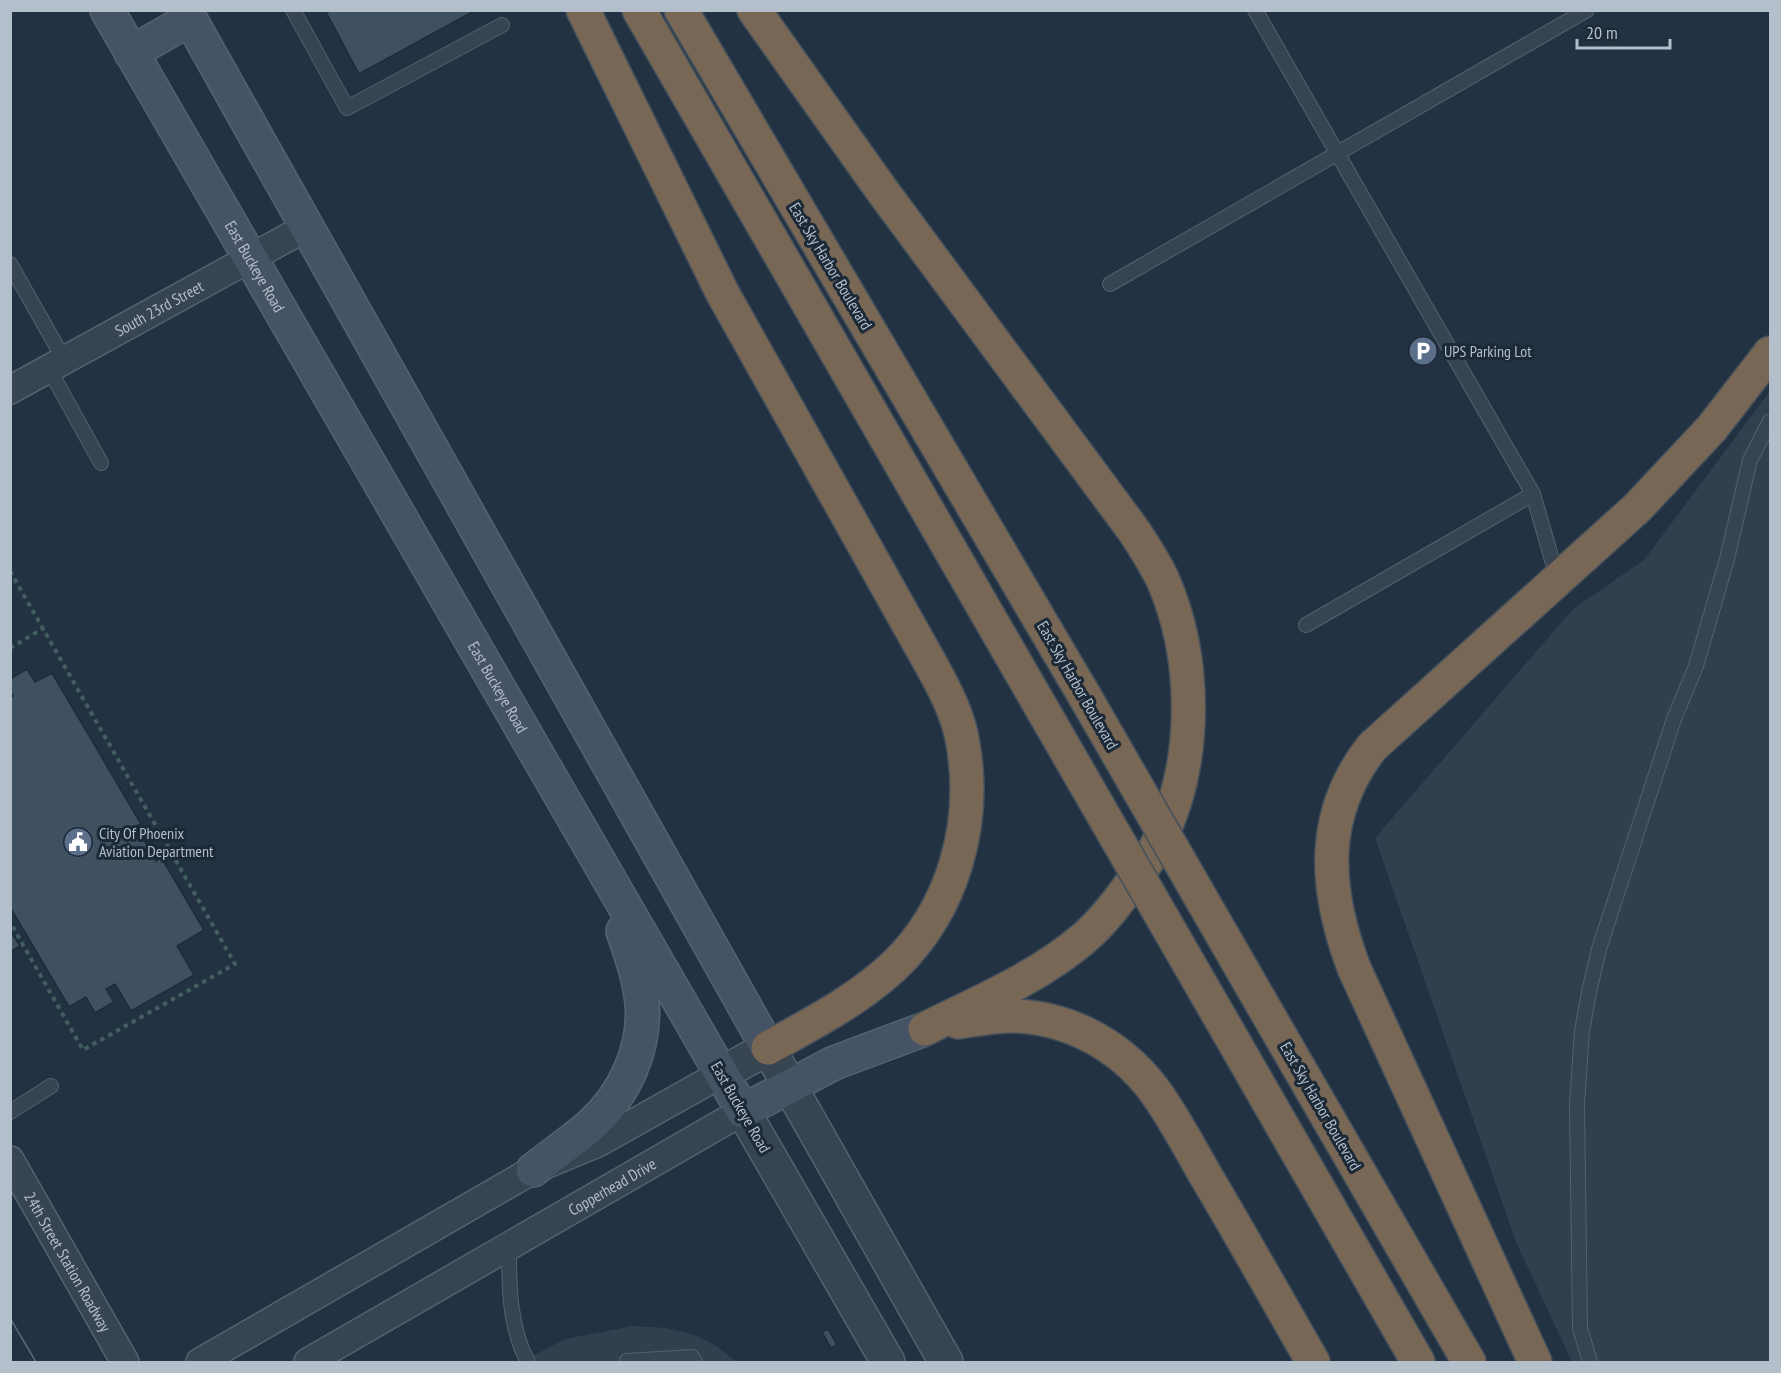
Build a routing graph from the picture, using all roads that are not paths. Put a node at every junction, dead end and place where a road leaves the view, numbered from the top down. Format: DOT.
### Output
graph roads {
  1 [pos="107,10"];
  2 [pos="293,10"];
  3 [pos="583,10"];
  4 [pos="639,10"];
  5 [pos="681,10"];
  6 [pos="753,10"];
  7 [pos="1255,10"];
  8 [pos="1587,10"];
  9 [pos="193,14"];
  10 [pos="502,25"];
  11 [pos="131,53"];
  12 [pos="1337,154"];
  13 [pos="307,227"];
  14 [pos="249,258"];
  15 [pos="10,264"];
  16 [pos="1110,284"];
  17 [pos="1770,353"];
  18 [pos="57,365"];
  19 [pos="10,390"];
  20 [pos="1770,421"];
  21 [pos="101,463"];
  22 [pos="1533,494"];
  23 [pos="1557,579"];
  24 [pos="1306,625"];
  25 [pos="600,864"];
  26 [pos="925,1029"];
  27 [pos="768,1048"];
  28 [pos="721,1074"];
  29 [pos="789,1085"];
  30 [pos="51,1086"];
  31 [pos="743,1111"];
  32 [pos="10,1112"];
  33 [pos="10,1160"];
  34 [pos="533,1170"];
  35 [pos="509,1246"];
  36 [pos="526,1359"];
  37 [pos="125,1362"];
  38 [pos="200,1362"];
  39 [pos="308,1362"];
  40 [pos="626,1362"];
  41 [pos="695,1362"];
  42 [pos="888,1362"];
  43 [pos="946,1362"];
  44 [pos="1312,1362"];
  45 [pos="1418,1362"];
  46 [pos="1469,1362"];
  47 [pos="1534,1362"];
  48 [pos="1590,1362"];
  1 -- 11 [label="main road, East Buckeye Road"];
  2 -- 10 [label="lane"];
  3 -- 27 [label="highway"];
  4 -- 45 [label="highway, bridge"];
  5 -- 46 [label="highway, East Sky Harbor Boulevard, bridge"];
  6 -- 26 [label="highway"];
  7 -- 12 [label="lane"];
  8 -- 12 [label="lane"];
  9 -- 11 [label="main road"];
  9 -- 13 [label="main road"];
  11 -- 14 [label="main road, East Buckeye Road"];
  12 -- 16 [label="lane"];
  12 -- 22 [label="lane"];
  13 -- 14 [label="street, South 23rd Street"];
  13 -- 27 [label="main road"];
  14 -- 18 [label="street, South 23rd Street"];
  14 -- 25 [label="main road, East Buckeye Road"];
  15 -- 18 [label="lane"];
  17 -- 23 [label="highway"];
  18 -- 19 [label="street, South 23rd Street"];
  18 -- 21 [label="lane"];
  20 -- 48 [label="lane"];
  22 -- 23 [label="lane"];
  22 -- 24 [label="lane"];
  23 -- 47 [label="highway"];
  25 -- 28 [label="main road, East Buckeye Road"];
  25 -- 34 [label="main road"];
  26 -- 29 [label="main road, Copperhead Drive"];
  26 -- 44 [label="highway"];
  27 -- 28 [label="street"];
  27 -- 29 [label="street"];
  28 -- 31 [label="main road, East Buckeye Road"];
  28 -- 34 [label="street"];
  29 -- 31 [label="main road, Copperhead Drive"];
  29 -- 43 [label="street"];
  30 -- 32 [label="lane"];
  31 -- 35 [label="street, Copperhead Drive"];
  31 -- 42 [label="street, East Buckeye Road"];
  33 -- 37 [label="street, 24th Street Station Roadway"];
  34 -- 38 [label="street"];
  35 -- 36 [label="lane"];
  35 -- 39 [label="street, Copperhead Drive"];
  40 -- 41 [label="lane"];
}
